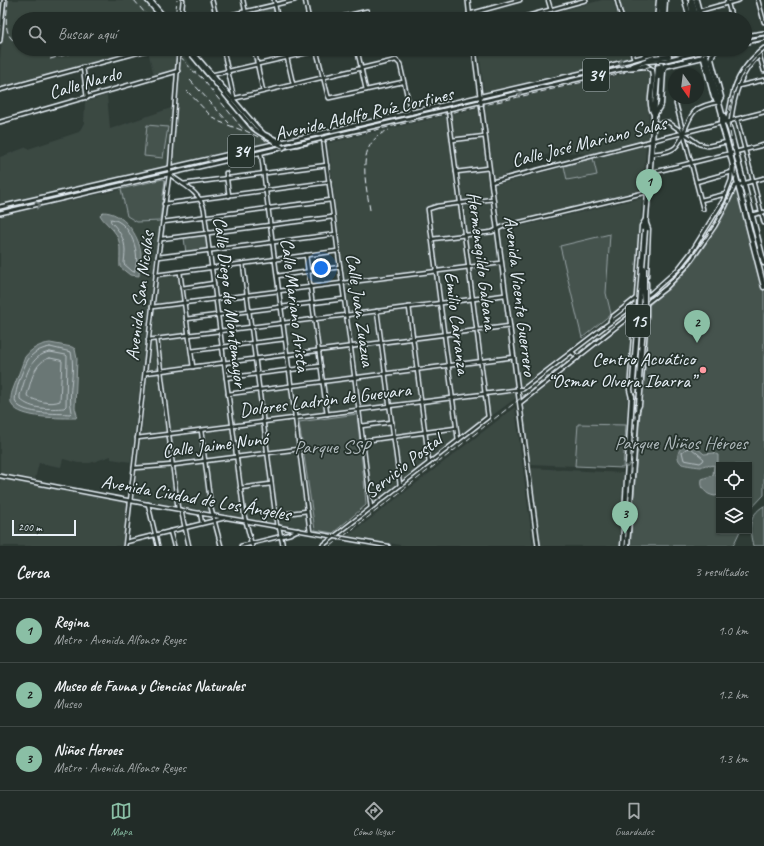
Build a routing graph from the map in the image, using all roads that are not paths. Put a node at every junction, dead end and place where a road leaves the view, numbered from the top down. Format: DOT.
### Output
graph roads {
  1 [pos="4,0"];
  2 [pos="147,0"];
  3 [pos="150,0"];
  4 [pos="182,0"];
  5 [pos="212,0"];
  6 [pos="243,0"];
  7 [pos="274,0"];
  8 [pos="295,0"];
  9 [pos="305,0"];
  10 [pos="468,0"];
  11 [pos="520,0"];
  12 [pos="548,0"];
  13 [pos="586,0"];
  14 [pos="617,0"];
  15 [pos="658,0"];
  16 [pos="664,0"];
  17 [pos="685,0"];
  18 [pos="691,0"];
  19 [pos="696,0"];
  20 [pos="739,0"];
  21 [pos="758,0"];
  22 [pos="579,1"];
  23 [pos="728,2"];
  24 [pos="275,5"];
  25 [pos="551,10"];
  26 [pos="367,11"];
  27 [pos="699,11"];
  28 [pos="157,12"];
  29 [pos="160,12"];
  30 [pos="181,12"];
  31 [pos="215,12"];
  32 [pos="246,12"];
  33 [pos="276,12"];
  34 [pos="308,12"];
  35 [pos="362,12"];
  36 [pos="469,12"];
  37 [pos="476,12"];
  38 [pos="543,12"];
  39 [pos="620,12"];
  40 [pos="657,12"];
  41 [pos="663,12"];
  42 [pos="689,12"];
  43 [pos="691,12"];
  44 [pos="695,12"];
  45 [pos="730,12"];
  46 [pos="764,22"];
  47 [pos="764,33"];
  48 [pos="752,35"];
  49 [pos="764,38"];
  50 [pos="0,41"];
  51 [pos="752,41"];
  52 [pos="764,48"];
  53 [pos="759,54"];
  54 [pos="125,56"];
  55 [pos="179,56"];
  56 [pos="193,56"];
  57 [pos="196,56"];
  58 [pos="225,56"];
  59 [pos="255,56"];
  60 [pos="294,56"];
  61 [pos="318,56"];
  62 [pos="358,56"];
  63 [pos="475,56"];
  64 [pos="633,56"];
  65 [pos="644,56"];
  66 [pos="669,56"];
  67 [pos="682,56"];
  68 [pos="705,56"];
  69 [pos="712,56"];
  70 [pos="287,58"];
  71 [pos="634,59"];
  72 [pos="643,62"];
  73 [pos="257,64"];
  74 [pos="660,66"];
  75 [pos="83,67"];
  76 [pos="361,68"];
  77 [pos="625,68"];
  78 [pos="178,71"];
  79 [pos="228,71"];
  80 [pos="764,71"];
  81 [pos="211,75"];
  82 [pos="323,77"];
  83 [pos="764,80"];
  84 [pos="404,82"];
  85 [pos="293,84"];
  86 [pos="738,86"];
  87 [pos="0,90"];
  88 [pos="366,90"];
  89 [pos="263,91"];
  90 [pos="480,97"];
  91 [pos="86,98"];
  92 [pos="233,98"];
  93 [pos="481,102"];
  94 [pos="719,102"];
  95 [pos="676,104"];
  96 [pos="448,109"];
  97 [pos="764,112"];
  98 [pos="410,113"];
  99 [pos="654,114"];
  100 [pos="722,114"];
  101 [pos="737,119"];
  102 [pos="729,121"];
  103 [pos="0,122"];
  104 [pos="722,123"];
  105 [pos="653,124"];
  106 [pos="684,133"];
  107 [pos="485,136"];
  108 [pos="302,137"];
  109 [pos="323,138"];
  110 [pos="452,140"];
  111 [pos="652,140"];
  112 [pos="282,142"];
  113 [pos="727,142"];
  114 [pos="304,143"];
  115 [pos="278,144"];
  116 [pos="764,145"];
  117 [pos="285,147"];
  118 [pos="249,149"];
  119 [pos="745,150"];
  120 [pos="736,152"];
  121 [pos="261,153"];
  122 [pos="651,154"];
  123 [pos="730,154"];
  124 [pos="250,155"];
  125 [pos="732,162"];
  126 [pos="692,163"];
  127 [pos="327,165"];
  128 [pos="170,168"];
  129 [pos="489,168"];
  130 [pos="456,172"];
  131 [pos="732,172"];
  132 [pos="169,173"];
  133 [pos="226,173"];
  134 [pos="264,174"];
  135 [pos="649,174"];
  136 [pos="226,178"];
  137 [pos="764,178"];
  138 [pos="753,181"];
  139 [pos="329,182"];
  140 [pos="491,182"];
  141 [pos="696,182"];
  142 [pos="744,183"];
  143 [pos="183,184"];
  144 [pos="738,185"];
  145 [pos="266,191"];
  146 [pos="647,192"];
  147 [pos="726,194"];
  148 [pos="229,196"];
  149 [pos="200,199"];
  150 [pos="493,199"];
  151 [pos="331,200"];
  152 [pos="701,200"];
  153 [pos="460,203"];
  154 [pos="164,204"];
  155 [pos="0,207"];
  156 [pos="268,208"];
  157 [pos="703,209"];
  158 [pos="763,212"];
  159 [pos="0,213"];
  160 [pos="752,215"];
  161 [pos="205,216"];
  162 [pos="333,217"];
  163 [pos="645,221"];
  164 [pos="162,222"];
  165 [pos="764,223"];
  166 [pos="270,225"];
  167 [pos="497,229"];
  168 [pos="207,233"];
  169 [pos="336,234"];
  170 [pos="464,235"];
  171 [pos="160,239"];
  172 [pos="432,239"];
  173 [pos="273,242"];
  174 [pos="209,250"];
  175 [pos="338,251"];
  176 [pos="306,255"];
  177 [pos="158,257"];
  178 [pos="275,259"];
  179 [pos="643,262"];
  180 [pos="501,263"];
  181 [pos="764,263"];
  182 [pos="243,264"];
  183 [pos="758,264"];
  184 [pos="340,267"];
  185 [pos="468,267"];
  186 [pos="212,268"];
  187 [pos="308,271"];
  188 [pos="436,271"];
  189 [pos="180,272"];
  190 [pos="156,275"];
  191 [pos="277,276"];
  192 [pos="764,278"];
  193 [pos="646,281"];
  194 [pos="214,283"];
  195 [pos="342,283"];
  196 [pos="638,285"];
  197 [pos="310,287"];
  198 [pos="764,287"];
  199 [pos="182,288"];
  200 [pos="279,292"];
  201 [pos="505,294"];
  202 [pos="247,295"];
  203 [pos="637,295"];
  204 [pos="646,297"];
  205 [pos="344,299"];
  206 [pos="472,299"];
  207 [pos="216,300"];
  208 [pos="441,302"];
  209 [pos="184,303"];
  210 [pos="312,303"];
  211 [pos="636,303"];
  212 [pos="646,303"];
  213 [pos="152,307"];
  214 [pos="281,307"];
  215 [pos="409,307"];
  216 [pos="249,311"];
  217 [pos="377,311"];
  218 [pos="636,312"];
  219 [pos="218,315"];
  220 [pos="346,315"];
  221 [pos="186,319"];
  222 [pos="315,319"];
  223 [pos="610,322"];
  224 [pos="283,323"];
  225 [pos="510,326"];
  226 [pos="251,327"];
  227 [pos="476,330"];
  228 [pos="220,331"];
  229 [pos="445,334"];
  230 [pos="188,335"];
  231 [pos="157,339"];
  232 [pos="285,339"];
  233 [pos="413,339"];
  234 [pos="148,340"];
  235 [pos="253,343"];
  236 [pos="381,343"];
  237 [pos="222,347"];
  238 [pos="350,347"];
  239 [pos="190,350"];
  240 [pos="318,350"];
  241 [pos="572,352"];
  242 [pos="287,354"];
  243 [pos="514,357"];
  244 [pos="255,358"];
  245 [pos="578,358"];
  246 [pos="480,361"];
  247 [pos="224,362"];
  248 [pos="449,365"];
  249 [pos="193,366"];
  250 [pos="320,366"];
  251 [pos="289,370"];
  252 [pos="417,370"];
  253 [pos="161,371"];
  254 [pos="145,373"];
  255 [pos="257,374"];
  256 [pos="386,374"];
  257 [pos="226,378"];
  258 [pos="354,378"];
  259 [pos="323,382"];
  260 [pos="291,386"];
  261 [pos="259,390"];
  262 [pos="518,390"];
  263 [pos="228,394"];
  264 [pos="485,394"];
  265 [pos="453,398"];
  266 [pos="632,398"];
  267 [pos="421,402"];
  268 [pos="519,403"];
  269 [pos="390,406"];
  270 [pos="359,410"];
  271 [pos="637,410"];
  272 [pos="327,414"];
  273 [pos="488,416"];
  274 [pos="295,418"];
  275 [pos="263,422"];
  276 [pos="392,422"];
  277 [pos="232,426"];
  278 [pos="362,426"];
  279 [pos="456,428"];
  280 [pos="201,430"];
  281 [pos="425,432"];
  282 [pos="169,434"];
  283 [pos="394,436"];
  284 [pos="137,438"];
  285 [pos="458,440"];
  286 [pos="363,441"];
  287 [pos="299,449"];
  288 [pos="268,453"];
  289 [pos="236,457"];
  290 [pos="204,461"];
  291 [pos="429,463"];
  292 [pos="172,465"];
  293 [pos="134,468"];
  294 [pos="0,476"];
  295 [pos="271,484"];
  296 [pos="400,486"];
  297 [pos="240,488"];
  298 [pos="631,496"];
  299 [pos="130,500"];
  300 [pos="148,504"];
  301 [pos="625,504"];
  302 [pos="180,509"];
  303 [pos="371,509"];
  304 [pos="307,511"];
  305 [pos="200,513"];
  306 [pos="214,515"];
  307 [pos="276,515"];
  308 [pos="226,517"];
  309 [pos="214,521"];
  310 [pos="245,521"];
  311 [pos="202,523"];
  312 [pos="185,527"];
  313 [pos="278,527"];
  314 [pos="298,530"];
  315 [pos="170,531"];
  316 [pos="310,532"];
  317 [pos="155,534"];
  318 [pos="281,536"];
  319 [pos="335,537"];
  320 [pos="127,541"];
  321 [pos="252,545"];
  322 [pos="127,546"];
  323 [pos="158,546"];
  324 [pos="174,546"];
  325 [pos="189,546"];
  326 [pos="221,546"];
  327 [pos="241,546"];
  328 [pos="283,546"];
  329 [pos="322,546"];
  330 [pos="388,546"];
  331 [pos="538,546"];
  332 [pos="622,546"];
  333 [pos="627,546"];
  1 -- 50 [label="street"];
  2 -- 28 [label="main road"];
  3 -- 29 [label="main road"];
  4 -- 30 [label="street"];
  5 -- 31 [label="street"];
  6 -- 32 [label="street"];
  7 -- 24 [label="street"];
  8 -- 24 [label="street"];
  9 -- 34 [label="street"];
  10 -- 36 [label="main road"];
  11 -- 37 [label="street"];
  12 -- 25 [label="street"];
  13 -- 22 [label="street"];
  14 -- 39 [label="street"];
  15 -- 40 [label="highway"];
  16 -- 41 [label="highway"];
  17 -- 42 [label="highway"];
  18 -- 43 [label="highway"];
  18 -- 44 [label="highway"];
  19 -- 27 [label="highway"];
  20 -- 23 [label="street"];
  21 -- 46 [label="street"];
  22 -- 25 [label="street"];
  23 -- 27 [label="street"];
  23 -- 45 [label="street"];
  24 -- 32 [label="street"];
  24 -- 33 [label="street"];
  25 -- 38 [label="street"];
  26 -- 35 [label="street"];
  47 -- 48 [label="main road"];
  49 -- 51 [label="main road"];
  52 -- 53 [label="street"];
  53 -- 80 [label="street"];
  53 -- 86 [label="street"];
  53 -- 102 [label="street"];
  54 -- 75 [label="street"];
  55 -- 78 [label="street, Avenida San Nicolás"];
  56 -- 115 [label="main road"];
  57 -- 81 [label="main road"];
  58 -- 79 [label="street"];
  59 -- 73 [label="street"];
  60 -- 70 [label="street"];
  61 -- 82 [label="street"];
  62 -- 76 [label="street"];
  63 -- 90 [label="main road, Avenida Vicente Guerrero"];
  64 -- 71 [label="street"];
  65 -- 71 [label="main road, Avenida Adolfo Ruíz Cortines / 34"];
  66 -- 72 [label="highway"];
  67 -- 72 [label="main road, Avenida Adolfo Ruíz Cortines / 34"];
  68 -- 94 [label="highway"];
  68 -- 99 [label="highway"];
  69 -- 94 [label="highway"];
  70 -- 73 [label="street"];
  70 -- 85 [label="street"];
  71 -- 90 [label="main road, Avenida Adolfo Ruíz Cortines / 34, one-way"];
  72 -- 77 [label="main road, Avenida Adolfo Ruíz Cortines / 34"];
  73 -- 79 [label="street"];
  73 -- 89 [label="street"];
  74 -- 99 [label="highway, 15"];
  75 -- 87 [label="street"];
  75 -- 91 [label="street"];
  76 -- 82 [label="street"];
  76 -- 84 [label="street"];
  76 -- 88 [label="street"];
  93 -- 77 [label="main road, Avenida Adolfo Ruíz Cortines / 34, one-way"];
  77 -- 99 [label="highway"];
  78 -- 91 [label="street, Calle Nardo"];
  78 -- 128 [label="street, Avenida San Nicolás"];
  79 -- 81 [label="street"];
  79 -- 92 [label="street"];
  81 -- 92 [label="main road"];
  82 -- 85 [label="street"];
  82 -- 88 [label="street"];
  83 -- 86 [label="street"];
  84 -- 88 [label="street"];
  84 -- 98 [label="street"];
  85 -- 89 [label="street"];
  86 -- 102 [label="street"];
  89 -- 92 [label="street"];
  90 -- 93 [label="main road, Avenida Vicente Guerrero"];
  90 -- 98 [label="main road, Avenida Adolfo Ruíz Cortines / 34"];
  91 -- 103 [label="street, Calle Nardo"];
  92 -- 112 [label="main road"];
  93 -- 96 [label="main road, Avenida Adolfo Ruíz Cortines / 34"];
  93 -- 107 [label="main road, Avenida Vicente Guerrero"];
  94 -- 100 [label="highway"];
  94 -- 106 [label="street"];
  95 -- 106 [label="street"];
  96 -- 109 [label="main road, Avenida Adolfo Ruíz Cortines / 34"];
  96 -- 110 [label="street, Hermenegildo Galeana"];
  97 -- 101 [label="street, Calle José Mariano Salas"];
  98 -- 108 [label="main road, Avenida Adolfo Ruíz Cortines / 34"];
  99 -- 105 [label="highway, 15"];
  100 -- 102 [label="highway"];
  100 -- 104 [label="highway"];
  101 -- 102 [label="street, Calle José Mariano Salas"];
  101 -- 119 [label="street"];
  102 -- 104 [label="street, Calle José Mariano Salas"];
  102 -- 120 [label="highway"];
  104 -- 106 [label="street, Calle José Mariano Salas"];
  104 -- 113 [label="highway"];
  105 -- 106 [label="street"];
  105 -- 111 [label="highway, 15"];
  106 -- 111 [label="street, Calle José Mariano Salas"];
  106 -- 113 [label="street"];
  106 -- 122 [label="street"];
  106 -- 126 [label="street"];
  107 -- 110 [label="street"];
  107 -- 129 [label="main road, Avenida Vicente Guerrero"];
  108 -- 112 [label="main road, Avenida Adolfo Ruíz Cortines / 34"];
  108 -- 114 [label="main road"];
  109 -- 114 [label="main road, Avenida Adolfo Ruíz Cortines / 34"];
  109 -- 127 [label="street, Calle Juan Zuazua"];
  110 -- 130 [label="street, Hermenegildo Galeana"];
  111 -- 122 [label="highway, 15"];
  111 -- 140 [label="street, Calle José Mariano Salas"];
  112 -- 115 [label="main road, Avenida Adolfo Ruíz Cortines / 34"];
  112 -- 117 [label="main road"];
  113 -- 123 [label="highway"];
  114 -- 117 [label="main road, Avenida Adolfo Ruíz Cortines / 34"];
  115 -- 117 [label="main road"];
  115 -- 118 [label="main road, Avenida Adolfo Ruíz Cortines / 34"];
  116 -- 119 [label="street"];
  117 -- 121 [label="main road, Avenida Adolfo Ruíz Cortines / 34"];
  118 -- 124 [label="main road"];
  118 -- 128 [label="main road, Avenida Adolfo Ruíz Cortines / 34, one-way"];
  119 -- 120 [label="street"];
  119 -- 138 [label="street"];
  120 -- 123 [label="street"];
  120 -- 142 [label="highway"];
  121 -- 124 [label="main road, Avenida Adolfo Ruíz Cortines / 34"];
  121 -- 134 [label="street, Calle Mariano Arista"];
  122 -- 135 [label="highway, 15"];
  123 -- 125 [label="highway"];
  123 -- 126 [label="street"];
  124 -- 132 [label="main road, Avenida Adolfo Ruíz Cortines / 34"];
  125 -- 131 [label="street"];
  125 -- 144 [label="highway"];
  126 -- 135 [label="street"];
  126 -- 141 [label="street"];
  127 -- 134 [label="street"];
  127 -- 139 [label="street, Calle Juan Zuazua"];
  128 -- 132 [label="street, Avenida San Nicolás"];
  128 -- 155 [label="main road, Avenida Adolfo Ruíz Cortines / 34"];
  129 -- 130 [label="street"];
  129 -- 140 [label="main road, Avenida Vicente Guerrero"];
  130 -- 153 [label="street, Hermenegildo Galeana"];
  131 -- 141 [label="street"];
  131 -- 147 [label="street"];
  132 -- 143 [label="street, Calle Diego de Montemayor"];
  132 -- 154 [label="street, Avenida San Nicolás"];
  159 -- 132 [label="main road, Avenida Adolfo Ruíz Cortines / 34, one-way"];
  133 -- 136 [label="street"];
  134 -- 136 [label="street"];
  134 -- 145 [label="street, Calle Mariano Arista"];
  135 -- 146 [label="highway, 15"];
  136 -- 143 [label="street"];
  136 -- 148 [label="street"];
  137 -- 138 [label="street"];
  138 -- 142 [label="street"];
  138 -- 158 [label="street"];
  139 -- 145 [label="street"];
  139 -- 151 [label="street, Calle Juan Zuazua"];
  140 -- 150 [label="main road, Avenida Vicente Guerrero"];
  141 -- 152 [label="street"];
  142 -- 144 [label="street"];
  160 -- 142 [label="highway, one-way"];
  143 -- 149 [label="street, Calle Diego de Montemayor"];
  144 -- 183 [label="highway"];
  144 -- 212 [label="street"];
  145 -- 148 [label="street"];
  145 -- 156 [label="street, Calle Mariano Arista"];
  146 -- 163 [label="highway, 15"];
  146 -- 167 [label="street"];
  147 -- 152 [label="street"];
  147 -- 204 [label="street"];
  148 -- 149 [label="street"];
  149 -- 154 [label="street"];
  149 -- 161 [label="street, Calle Diego de Montemayor"];
  150 -- 153 [label="street"];
  150 -- 167 [label="main road, Avenida Vicente Guerrero"];
  151 -- 156 [label="street"];
  151 -- 162 [label="street, Calle Juan Zuazua"];
  152 -- 157 [label="street"];
  153 -- 170 [label="street, Hermenegildo Galeana"];
  153 -- 172 [label="street, Emilio Carranza"];
  154 -- 164 [label="street, Avenida San Nicolás"];
  156 -- 161 [label="street"];
  156 -- 166 [label="street, Calle Mariano Arista"];
  158 -- 160 [label="street"];
  158 -- 165 [label="street"];
  160 -- 181 [label="highway"];
  161 -- 164 [label="street"];
  161 -- 168 [label="street, Calle Diego de Montemayor"];
  162 -- 166 [label="street"];
  162 -- 169 [label="street, Calle Juan Zuazua"];
  163 -- 179 [label="highway, 15, bridge"];
  163 -- 193 [label="highway"];
  163 -- 196 [label="highway"];
  164 -- 171 [label="street, Avenida San Nicolás"];
  166 -- 168 [label="street"];
  166 -- 173 [label="street, Calle Mariano Arista"];
  167 -- 170 [label="street"];
  167 -- 180 [label="main road, Avenida Vicente Guerrero"];
  168 -- 171 [label="street"];
  168 -- 174 [label="street, Calle Diego de Montemayor"];
  169 -- 173 [label="street"];
  169 -- 175 [label="street, Calle Juan Zuazua"];
  170 -- 172 [label="street"];
  170 -- 185 [label="street, Hermenegildo Galeana"];
  171 -- 177 [label="street, Avenida San Nicolás"];
  172 -- 188 [label="street, Emilio Carranza"];
  173 -- 174 [label="street"];
  173 -- 178 [label="street, Calle Mariano Arista"];
  174 -- 177 [label="street"];
  174 -- 186 [label="street, Calle Diego de Montemayor"];
  175 -- 176 [label="street"];
  175 -- 184 [label="street, Calle Juan Zuazua"];
  176 -- 178 [label="street"];
  176 -- 187 [label="street"];
  177 -- 190 [label="street, Avenida San Nicolás"];
  178 -- 182 [label="street"];
  178 -- 191 [label="street, Calle Mariano Arista"];
  179 -- 266 [label="highway, 15, bridge"];
  179 -- 271 [label="highway, 15, bridge"];
  180 -- 185 [label="street"];
  180 -- 201 [label="main road, Avenida Vicente Guerrero"];
  182 -- 186 [label="street"];
  182 -- 202 [label="street"];
  183 -- 192 [label="highway"];
  183 -- 198 [label="highway"];
  184 -- 187 [label="street"];
  184 -- 195 [label="street, Calle Juan Zuazua"];
  185 -- 188 [label="street"];
  185 -- 206 [label="street, Hermenegildo Galeana"];
  186 -- 189 [label="street"];
  186 -- 194 [label="street, Calle Diego de Montemayor"];
  187 -- 191 [label="street"];
  187 -- 197 [label="street"];
  188 -- 195 [label="street"];
  188 -- 208 [label="street, Emilio Carranza"];
  189 -- 190 [label="street"];
  189 -- 199 [label="street"];
  190 -- 213 [label="street, Avenida San Nicolás"];
  191 -- 200 [label="street, Calle Mariano Arista"];
  193 -- 196 [label="highway"];
  193 -- 204 [label="highway"];
  194 -- 199 [label="street"];
  194 -- 207 [label="street, Calle Diego de Montemayor"];
  195 -- 197 [label="street"];
  195 -- 205 [label="street, Calle Juan Zuazua"];
  196 -- 203 [label="highway"];
  197 -- 200 [label="street"];
  197 -- 210 [label="street"];
  199 -- 209 [label="street"];
  200 -- 202 [label="street"];
  200 -- 214 [label="street, Calle Mariano Arista"];
  201 -- 206 [label="street"];
  201 -- 225 [label="main road, Avenida Vicente Guerrero"];
  202 -- 207 [label="street"];
  202 -- 216 [label="street"];
  203 -- 204 [label="highway"];
  203 -- 211 [label="highway"];
  203 -- 223 [label="street"];
  204 -- 211 [label="street"];
  204 -- 212 [label="highway"];
  205 -- 210 [label="street"];
  205 -- 220 [label="street, Calle Juan Zuazua"];
  206 -- 208 [label="street"];
  206 -- 227 [label="street, Hermenegildo Galeana"];
  207 -- 209 [label="street"];
  207 -- 219 [label="street, Calle Diego de Montemayor"];
  208 -- 215 [label="street"];
  208 -- 229 [label="street, Emilio Carranza"];
  209 -- 213 [label="street"];
  209 -- 221 [label="street"];
  210 -- 214 [label="street"];
  210 -- 222 [label="street"];
  211 -- 212 [label="highway"];
  211 -- 218 [label="highway"];
  211 -- 223 [label="street"];
  212 -- 218 [label="street"];
  212 -- 271 [label="highway"];
  213 -- 234 [label="street, Avenida San Nicolás"];
  214 -- 216 [label="street"];
  214 -- 224 [label="street, Calle Mariano Arista"];
  215 -- 217 [label="street"];
  215 -- 233 [label="street"];
  216 -- 219 [label="street"];
  216 -- 226 [label="street"];
  217 -- 220 [label="street"];
  217 -- 236 [label="street"];
  218 -- 245 [label="street"];
  218 -- 266 [label="highway"];
  219 -- 221 [label="street"];
  219 -- 228 [label="street, Calle Diego de Montemayor"];
  220 -- 222 [label="street"];
  220 -- 238 [label="street, Calle Juan Zuazua"];
  221 -- 230 [label="street"];
  222 -- 224 [label="street"];
  222 -- 240 [label="street"];
  223 -- 241 [label="street"];
  224 -- 226 [label="street"];
  224 -- 232 [label="street, Calle Mariano Arista"];
  225 -- 227 [label="street"];
  225 -- 243 [label="main road, Avenida Vicente Guerrero"];
  226 -- 228 [label="street"];
  226 -- 235 [label="street"];
  227 -- 229 [label="street"];
  227 -- 246 [label="street, Hermenegildo Galeana"];
  228 -- 230 [label="street"];
  228 -- 237 [label="street, Calle Diego de Montemayor"];
  229 -- 233 [label="street"];
  229 -- 248 [label="street, Emilio Carranza"];
  230 -- 231 [label="street"];
  230 -- 239 [label="street"];
  231 -- 234 [label="street"];
  231 -- 253 [label="street"];
  232 -- 235 [label="street"];
  232 -- 242 [label="street, Calle Mariano Arista"];
  233 -- 236 [label="street"];
  233 -- 252 [label="street"];
  234 -- 254 [label="street, Avenida San Nicolás"];
  235 -- 237 [label="street"];
  235 -- 244 [label="street"];
  236 -- 238 [label="street"];
  236 -- 256 [label="street"];
  237 -- 239 [label="street"];
  237 -- 247 [label="street, Calle Diego de Montemayor"];
  238 -- 240 [label="street"];
  238 -- 258 [label="street, Calle Juan Zuazua"];
  239 -- 249 [label="street"];
  240 -- 242 [label="street"];
  240 -- 250 [label="street"];
  241 -- 245 [label="street"];
  241 -- 262 [label="street"];
  242 -- 244 [label="street"];
  242 -- 251 [label="street, Calle Mariano Arista"];
  243 -- 246 [label="street"];
  243 -- 262 [label="main road, Avenida Vicente Guerrero"];
  244 -- 247 [label="street"];
  244 -- 255 [label="street"];
  245 -- 268 [label="street"];
  246 -- 248 [label="street"];
  246 -- 264 [label="street, Hermenegildo Galeana"];
  247 -- 249 [label="street"];
  247 -- 257 [label="street, Calle Diego de Montemayor"];
  248 -- 252 [label="street"];
  248 -- 265 [label="street, Emilio Carranza"];
  249 -- 253 [label="street"];
  250 -- 251 [label="street"];
  250 -- 259 [label="street"];
  251 -- 255 [label="street"];
  251 -- 260 [label="street, Calle Mariano Arista"];
  252 -- 256 [label="street"];
  252 -- 267 [label="street"];
  253 -- 254 [label="street"];
  253 -- 282 [label="street"];
  254 -- 284 [label="street, Avenida San Nicolás"];
  255 -- 257 [label="street"];
  255 -- 261 [label="street"];
  256 -- 258 [label="street"];
  256 -- 269 [label="street"];
  257 -- 263 [label="street, Calle Diego de Montemayor"];
  258 -- 259 [label="street"];
  258 -- 270 [label="street, Calle Juan Zuazua"];
  259 -- 260 [label="street"];
  259 -- 272 [label="street"];
  260 -- 261 [label="street"];
  260 -- 274 [label="street, Calle Mariano Arista"];
  261 -- 263 [label="street"];
  261 -- 275 [label="street"];
  262 -- 264 [label="street, Dolores Ladròn de Guevara"];
  262 -- 268 [label="main road, Avenida Vicente Guerrero"];
  263 -- 277 [label="street, Calle Diego de Montemayor"];
  264 -- 265 [label="street, Dolores Ladròn de Guevara"];
  264 -- 273 [label="street, Hermenegildo Galeana"];
  265 -- 267 [label="street, Dolores Ladròn de Guevara"];
  265 -- 279 [label="street, Emilio Carranza"];
  266 -- 301 [label="highway, 15, one-way"];
  267 -- 269 [label="street, Dolores Ladròn de Guevara"];
  267 -- 281 [label="street"];
  268 -- 331 [label="main road, Avenida Vicente Guerrero"];
  269 -- 270 [label="street, Dolores Ladròn de Guevara"];
  269 -- 276 [label="street"];
  270 -- 272 [label="street, Dolores Ladròn de Guevara"];
  270 -- 278 [label="street, Calle Juan Zuazua"];
  271 -- 298 [label="highway, 15"];
  272 -- 274 [label="street, Dolores Ladròn de Guevara"];
  273 -- 285 [label="street, Servicio Postal"];
  274 -- 275 [label="street, Dolores Ladròn de Guevara"];
  274 -- 287 [label="street, Calle Mariano Arista"];
  275 -- 277 [label="street, Dolores Ladròn de Guevara"];
  275 -- 288 [label="street"];
  276 -- 278 [label="street"];
  276 -- 283 [label="street"];
  277 -- 280 [label="street, Dolores Ladròn de Guevara"];
  277 -- 289 [label="street, Calle Diego de Montemayor"];
  278 -- 286 [label="street, Calle Juan Zuazua"];
  279 -- 281 [label="street"];
  279 -- 285 [label="street, Emilio Carranza"];
  280 -- 282 [label="street, Dolores Ladròn de Guevara"];
  280 -- 290 [label="street"];
  281 -- 283 [label="street"];
  281 -- 291 [label="street"];
  282 -- 284 [label="street, Dolores Ladròn de Guevara"];
  282 -- 292 [label="street"];
  283 -- 286 [label="street"];
  283 -- 296 [label="street"];
  284 -- 293 [label="street, Avenida San Nicolás"];
  285 -- 291 [label="street, Servicio Postal"];
  286 -- 303 [label="street, Calle Juan Zuazua"];
  287 -- 288 [label="street, Calle Jaime Nunó"];
  287 -- 304 [label="street, Calle Mariano Arista"];
  288 -- 289 [label="street, Calle Jaime Nunó"];
  288 -- 295 [label="street"];
  289 -- 290 [label="street, Calle Jaime Nunó"];
  289 -- 297 [label="street, Calle Diego de Montemayor"];
  290 -- 292 [label="street, Calle Jaime Nunó"];
  290 -- 306 [label="street"];
  291 -- 296 [label="street, Servicio Postal"];
  292 -- 293 [label="street, Calle Jaime Nunó"];
  292 -- 302 [label="street"];
  293 -- 299 [label="street, Avenida San Nicolás"];
  294 -- 299 [label="street, Avenida Ciudad de Los Ángeles"];
  295 -- 297 [label="street"];
  295 -- 307 [label="street"];
  296 -- 303 [label="street, Servicio Postal"];
  297 -- 310 [label="street, Calle Diego de Montemayor"];
  298 -- 301 [label="highway"];
  298 -- 333 [label="highway, 15"];
  299 -- 300 [label="street, Avenida Ciudad de Los Ángeles"];
  299 -- 320 [label="street, Avenida San Nicolás"];
  300 -- 302 [label="street, Avenida Ciudad de Los Ángeles"];
  300 -- 317 [label="street"];
  301 -- 332 [label="highway, 15"];
  302 -- 305 [label="street, Avenida Ciudad de Los Ángeles"];
  302 -- 312 [label="street"];
  303 -- 319 [label="street, Servicio Postal"];
  304 -- 307 [label="street"];
  304 -- 316 [label="street, Calle Mariano Arista"];
  305 -- 306 [label="street, Avenida Ciudad de Los Ángeles"];
  305 -- 311 [label="street"];
  306 -- 308 [label="street, Avenida Ciudad de Los Ángeles"];
  306 -- 309 [label="street"];
  307 -- 313 [label="street"];
  308 -- 309 [label="street"];
  308 -- 310 [label="street, Avenida Ciudad de Los Ángeles"];
  309 -- 311 [label="street"];
  309 -- 326 [label="street"];
  310 -- 313 [label="street, Avenida Ciudad de Los Ángeles"];
  310 -- 321 [label="street, Calle Diego de Montemayor"];
  311 -- 312 [label="street"];
  312 -- 315 [label="street"];
  312 -- 325 [label="street"];
  313 -- 314 [label="street, Avenida Ciudad de Los Ángeles"];
  313 -- 318 [label="street"];
  314 -- 316 [label="street, Avenida Ciudad de Los Ángeles"];
  314 -- 318 [label="street"];
  315 -- 317 [label="street"];
  315 -- 324 [label="street"];
  316 -- 319 [label="street, Avenida Ciudad de Los Ángeles"];
  317 -- 320 [label="street"];
  317 -- 323 [label="street"];
  318 -- 321 [label="street"];
  318 -- 328 [label="street"];
  319 -- 329 [label="street, Servicio Postal"];
  319 -- 330 [label="street, Avenida Ciudad de Los Ángeles"];
  320 -- 322 [label="street, Avenida San Nicolás"];
  321 -- 327 [label="street"];
}
